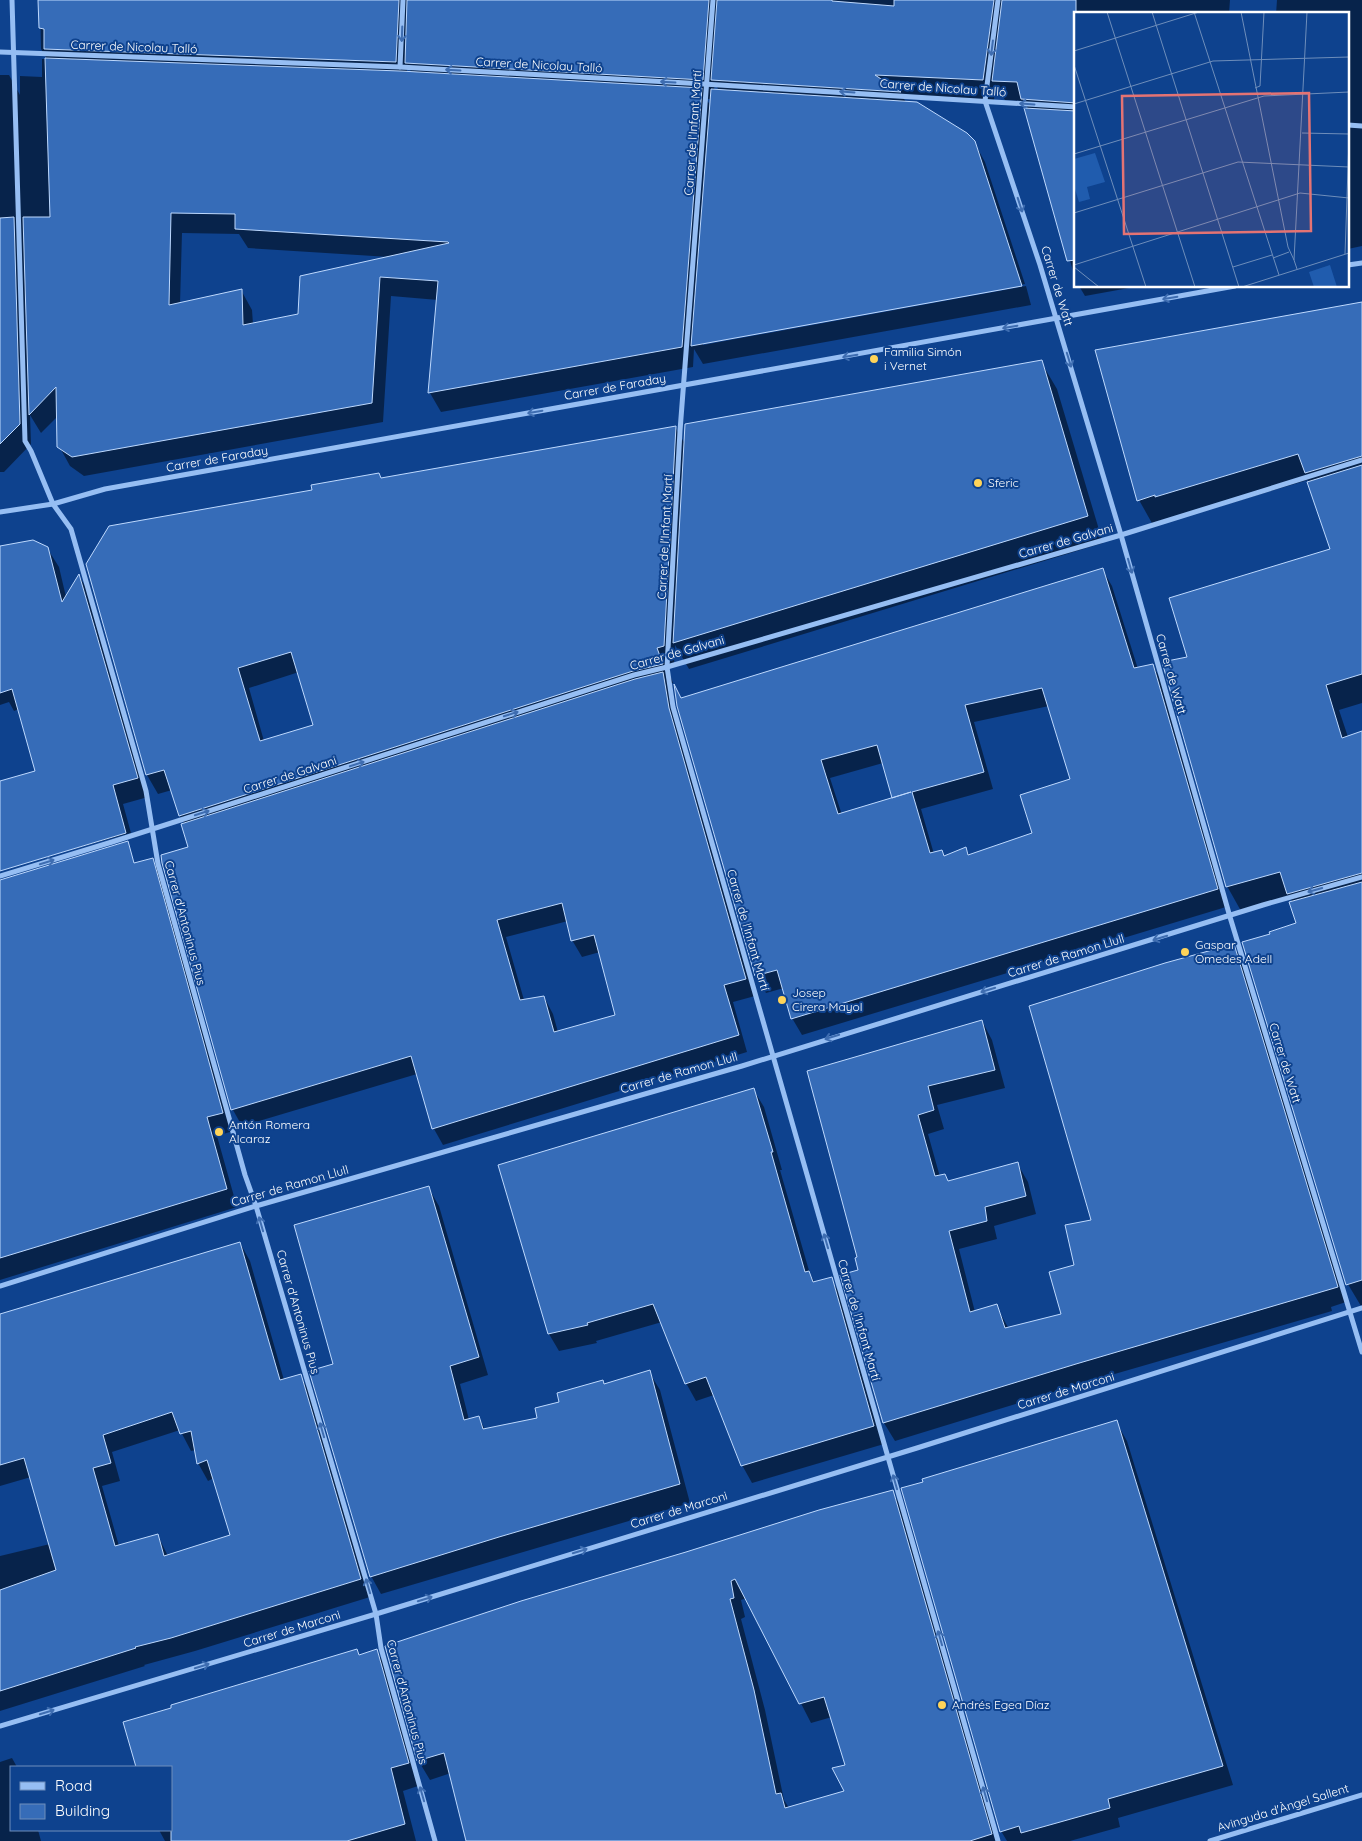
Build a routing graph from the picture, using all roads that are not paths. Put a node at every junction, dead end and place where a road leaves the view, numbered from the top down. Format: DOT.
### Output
graph roads {
  1 [pos="12,0"];
  2 [pos="403,0"];
  3 [pos="713,0"];
  4 [pos="998,0"];
  5 [pos="0,52"];
  6 [pos="12,53"];
  7 [pos="400,67"];
  8 [pos="707,84"];
  9 [pos="985,101"];
  10 [pos="1074,107"];
  11 [pos="1224,288"];
  12 [pos="1056,319"];
  13 [pos="683,385"];
  14 [pos="1362,460"];
  15 [pos="53,504"];
  16 [pos="0,512"];
  17 [pos="1121,535"];
  18 [pos="667,667"];
  19 [pos="152,828"];
  20 [pos="0,876"];
  21 [pos="1362,877"];
  22 [pos="1230,916"];
  23 [pos="773,1056"];
  24 [pos="256,1206"];
  25 [pos="0,1286"];
  26 [pos="1362,1308"];
  27 [pos="1349,1312"];
  28 [pos="1362,1352"];
  29 [pos="887,1456"];
  30 [pos="376,1614"];
  31 [pos="0,1726"];
  32 [pos="1362,1795"];
  33 [pos="435,1841"];
  34 [pos="998,1841"];
  35 [pos="1210,1841"];
  1 -- 6 [label="street, Carrer d'Antoninus Pius"];
  2 -- 7 [label="street, one-way"];
  3 -- 8 [label="street, Carrer de l'Infant Martí"];
  4 -- 9 [label="street, Carrer de Watt, one-way"];
  5 -- 6 [label="street, Carrer de Nicolau Talló"];
  6 -- 7 [label="street, Carrer de Nicolau Talló"];
  6 -- 15 [label="street, Carrer d'Antoninus Pius"];
  8 -- 7 [label="street, Carrer de Nicolau Talló, one-way"];
  9 -- 8 [label="street, Carrer de Nicolau Talló, one-way"];
  8 -- 13 [label="street, Carrer de l'Infant Martí"];
  10 -- 9 [label="street, Carrer de Nicolau Talló, one-way"];
  9 -- 12 [label="street, Carrer de Watt, one-way"];
  11 -- 12 [label="street, Carrer de Faraday, one-way"];
  12 -- 13 [label="street, Carrer de Faraday, one-way"];
  12 -- 17 [label="street, Carrer de Watt, one-way"];
  13 -- 15 [label="street, Carrer de Faraday, one-way"];
  13 -- 18 [label="street, Carrer de l'Infant Martí"];
  14 -- 17 [label="street, Carrer de Galvani"];
  15 -- 16 [label="street, Carrer de Faraday"];
  15 -- 19 [label="street, Carrer d'Antoninus Pius"];
  17 -- 18 [label="street, Carrer de Galvani"];
  17 -- 22 [label="street, Carrer de Watt, one-way"];
  19 -- 18 [label="street, Carrer de Galvani, one-way"];
  18 -- 23 [label="street, Carrer de l'Infant Martí"];
  20 -- 19 [label="street, Carrer de Galvani, one-way"];
  19 -- 24 [label="street, Carrer d'Antoninus Pius"];
  21 -- 22 [label="street, Carrer de Ramon Llull, one-way"];
  22 -- 23 [label="street, Carrer de Ramon Llull, one-way"];
  22 -- 27 [label="street, Carrer de Watt"];
  23 -- 24 [label="street, Carrer de Ramon Llull"];
  29 -- 23 [label="street, Carrer de l'Infant Martí, one-way"];
  24 -- 25 [label="street, Carrer de Ramon Llull"];
  30 -- 24 [label="street, Carrer d'Antoninus Pius, one-way"];
  26 -- 27 [label="street, Carrer de Marconi"];
  27 -- 28 [label="street, Carrer de Watt"];
  27 -- 29 [label="street, Carrer de Marconi"];
  30 -- 29 [label="street, Carrer de Marconi, one-way"];
  34 -- 29 [label="street, Carrer de l'Infant Martí, one-way"];
  31 -- 30 [label="street, Carrer de Marconi, one-way"];
  33 -- 30 [label="street, Carrer d'Antoninus Pius, one-way"];
  32 -- 35 [label="street, Avinguda d'Àngel Sallent"];
}
